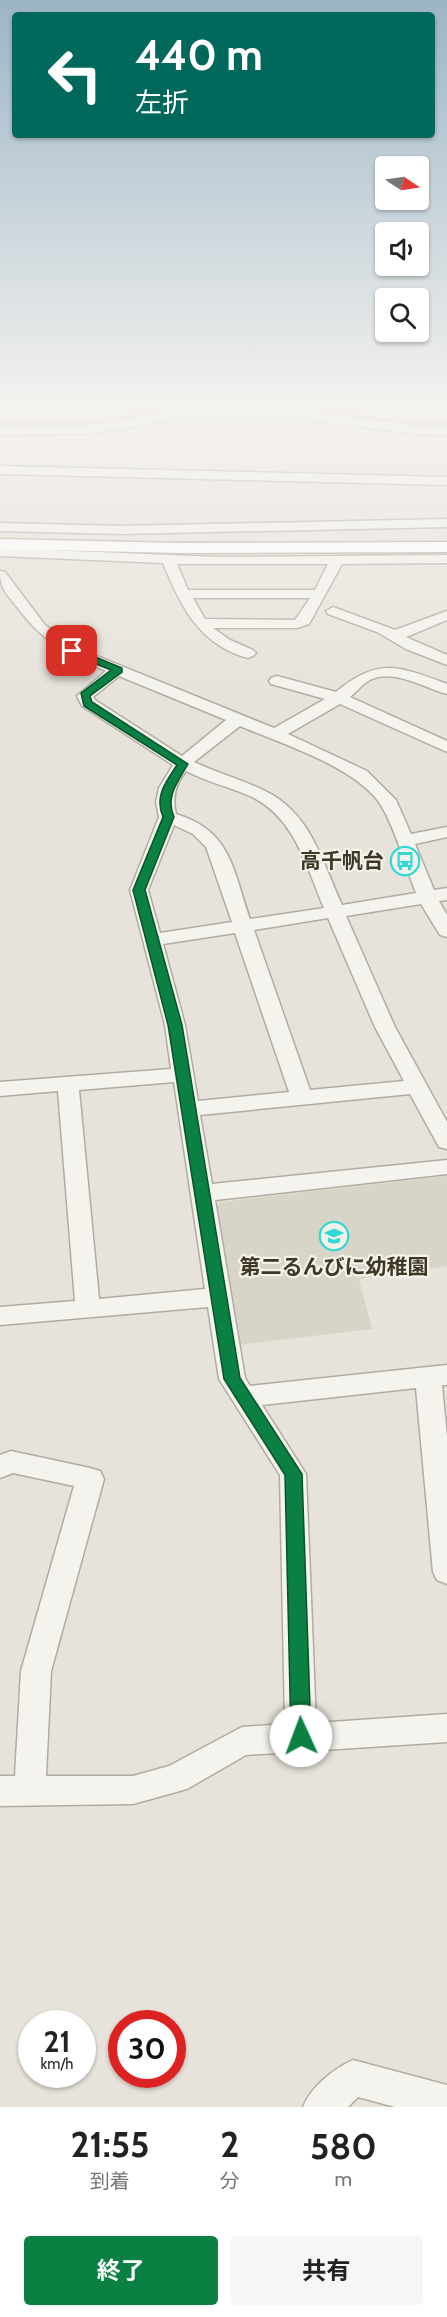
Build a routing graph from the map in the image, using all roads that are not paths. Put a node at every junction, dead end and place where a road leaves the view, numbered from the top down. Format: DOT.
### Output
graph roads {
  1 [pos="447,523"];
  2 [pos="0,527"];
  3 [pos="0,537"];
  4 [pos="447,539"];
  5 [pos="0,544"];
  6 [pos="447,546"];
  7 [pos="0,552"];
  8 [pos="447,559"];
  9 [pos="168,560"];
  10 [pos="336,561"];
  11 [pos="0,575"];
  12 [pos="182,594"];
  13 [pos="317,594"];
  14 [pos="362,603"];
  15 [pos="333,611"];
  16 [pos="447,615"];
  17 [pos="201,623"];
  18 [pos="394,636"];
  19 [pos="288,637"];
  20 [pos="248,653"];
  21 [pos="447,660"];
  22 [pos="119,670"];
  23 [pos="277,681"];
  24 [pos="447,689"];
  25 [pos="339,698"];
  26 [pos="237,720"];
  27 [pos="274,735"];
  28 [pos="447,747"];
  29 [pos="183,764"];
  30 [pos="168,817"];
  31 [pos="447,832"];
  32 [pos="406,841"];
  33 [pos="438,896"];
  34 [pos="335,913"];
  35 [pos="245,928"];
  36 [pos="447,931"];
  37 [pos="154,940"];
  38 [pos="182,1075"];
  39 [pos="68,1083"];
  40 [pos="416,1087"];
  41 [pos="0,1089"];
  42 [pos="301,1097"];
  43 [pos="188,1109"];
  44 [pos="447,1142"];
  45 [pos="447,1167"];
  46 [pos="204,1193"];
  47 [pos="219,1297"];
  48 [pos="88,1308"];
  49 [pos="0,1316"];
  50 [pos="438,1376"];
  51 [pos="243,1397"];
  52 [pos="0,1467"];
  53 [pos="447,1572"];
  54 [pos="447,1728"];
  55 [pos="301,1736"];
  56 [pos="15,1790"];
  57 [pos="447,2103"];
  58 [pos="321,2107"];
  1 -- 2 [label="street"];
  3 -- 4 [label="main road"];
  5 -- 6 [label="main road"];
  7 -- 9 [label="street"];
  8 -- 10 [label="street"];
  9 -- 10 [label="street"];
  9 -- 12 [label="street"];
  10 -- 13 [label="street"];
  11 -- 22 [label="street"];
  12 -- 13 [label="street"];
  12 -- 17 [label="street"];
  13 -- 17 [label="street"];
  14 -- 15 [label="street"];
  15 -- 18 [label="street"];
  15 -- 19 [label="street"];
  16 -- 18 [label="street"];
  17 -- 20 [label="street"];
  18 -- 21 [label="street"];
  22 -- 26 [label="street"];
  22 -- 29 [label="street"];
  23 -- 25 [label="street"];
  24 -- 25 [label="street"];
  25 -- 27 [label="street"];
  25 -- 28 [label="street"];
  26 -- 27 [label="street"];
  26 -- 29 [label="street"];
  27 -- 32 [label="street"];
  29 -- 30 [label="street"];
  29 -- 34 [label="street"];
  30 -- 35 [label="street"];
  30 -- 37 [label="street"];
  31 -- 32 [label="street"];
  32 -- 33 [label="street"];
  33 -- 34 [label="street"];
  33 -- 36 [label="street"];
  34 -- 35 [label="street"];
  34 -- 40 [label="street"];
  35 -- 37 [label="street"];
  35 -- 42 [label="street"];
  37 -- 38 [label="street"];
  38 -- 39 [label="street"];
  38 -- 43 [label="street"];
  39 -- 41 [label="street"];
  39 -- 48 [label="street"];
  40 -- 42 [label="street"];
  40 -- 44 [label="street"];
  42 -- 43 [label="street"];
  43 -- 46 [label="street"];
  45 -- 46 [label="street"];
  46 -- 47 [label="street"];
  47 -- 48 [label="street"];
  47 -- 51 [label="street"];
  48 -- 49 [label="street"];
  50 -- 51 [label="street"];
  50 -- 53 [label="street"];
  51 -- 55 [label="street"];
  52 -- 56 [label="street"];
  54 -- 55 [label="street"];
  55 -- 56 [label="street"];
  57 -- 58 [label="street"];
}
